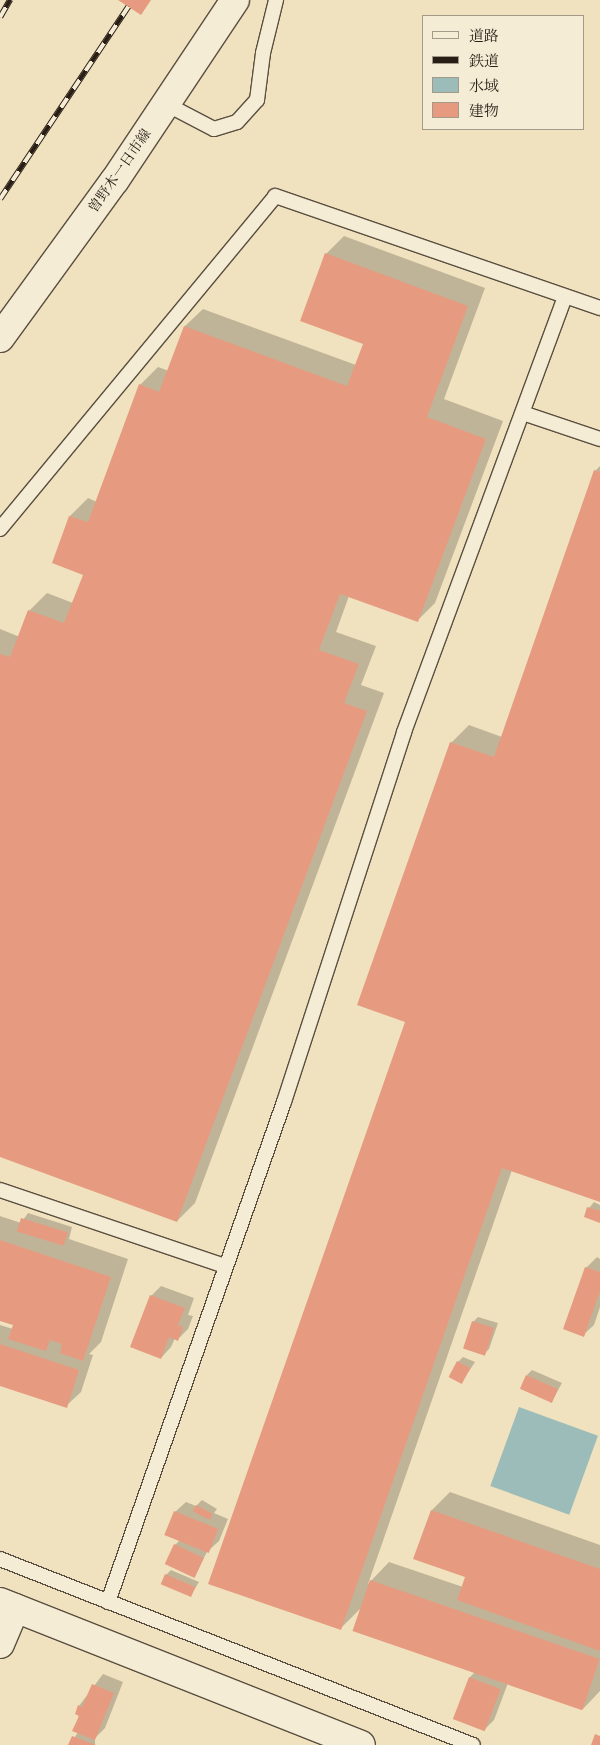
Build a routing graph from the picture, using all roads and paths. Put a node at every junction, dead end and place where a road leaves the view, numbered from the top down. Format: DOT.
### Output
graph roads {
  1 [pos="234,0"];
  2 [pos="276,0"];
  3 [pos="166,104"];
  4 [pos="566,297"];
  5 [pos="600,308"];
  6 [pos="0,338"];
  7 [pos="523,413"];
  8 [pos="600,439"];
  9 [pos="0,529"];
  10 [pos="0,1190"];
  11 [pos="225,1266"];
  12 [pos="0,1559"];
  13 [pos="108,1602"];
  14 [pos="7,1605"];
  15 [pos="0,1644"];
  16 [pos="361,1745"];
  17 [pos="473,1745"];
  1 -- 3 [label="main road, 曽野木一日市線"];
  2 -- 3 [label="lane"];
  3 -- 6 [label="main road, 曽野木一日市線"];
  4 -- 5 [label="lane"];
  4 -- 7 [label="lane"];
  4 -- 9 [label="lane"];
  7 -- 8 [label="lane"];
  7 -- 11 [label="lane"];
  10 -- 11 [label="lane"];
  11 -- 13 [label="lane"];
  12 -- 13 [label="lane"];
  13 -- 17 [label="lane"];
  14 -- 15 [label="main road"];
  14 -- 16 [label="main road"];
}
